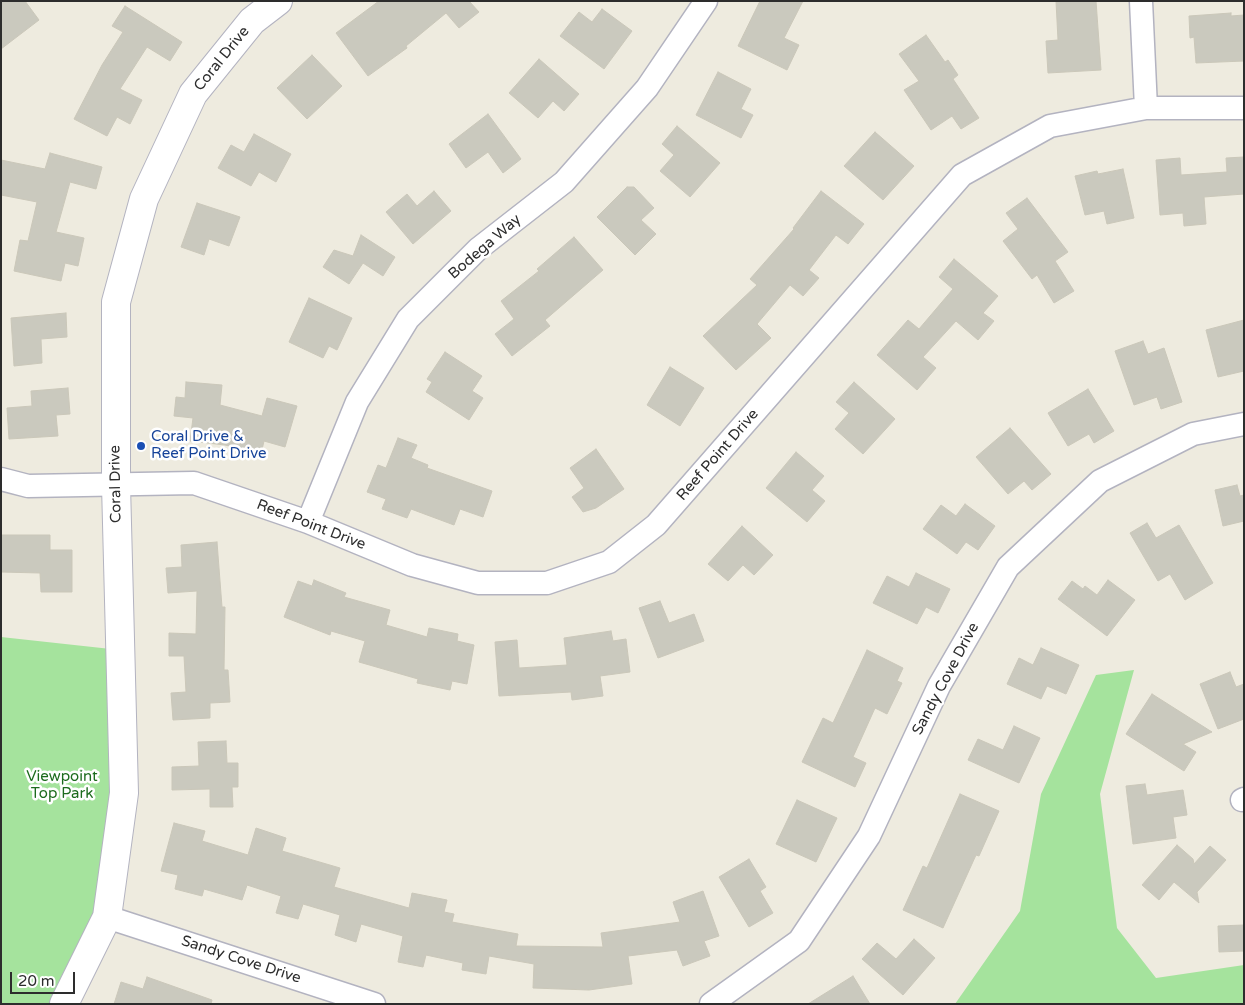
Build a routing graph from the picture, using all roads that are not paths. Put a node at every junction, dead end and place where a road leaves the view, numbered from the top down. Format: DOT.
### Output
graph roads {
  1 [pos="278,1"];
  2 [pos="706,1"];
  3 [pos="1141,1"];
  4 [pos="1146,108"];
  5 [pos="1244,108"];
  6 [pos="1244,424"];
  7 [pos="1,480"];
  8 [pos="116,485"];
  9 [pos="308,522"];
  10 [pos="107,917"];
  11 [pos="64,1004"];
  12 [pos="374,1004"];
  13 [pos="711,1004"];
  1 -- 8 [label="street, Coral Drive"];
  2 -- 9 [label="street, Bodega Way"];
  3 -- 4 [label="street"];
  4 -- 5 [label="street, Reef Point Drive"];
  4 -- 9 [label="street, Reef Point Drive"];
  6 -- 13 [label="street, Sandy Cove Drive"];
  7 -- 8 [label="street, Reef Point Drive"];
  8 -- 9 [label="street, Reef Point Drive"];
  8 -- 10 [label="street, Coral Drive"];
  10 -- 11 [label="street, Coral Drive"];
  10 -- 12 [label="street, Sandy Cove Drive"];
}
